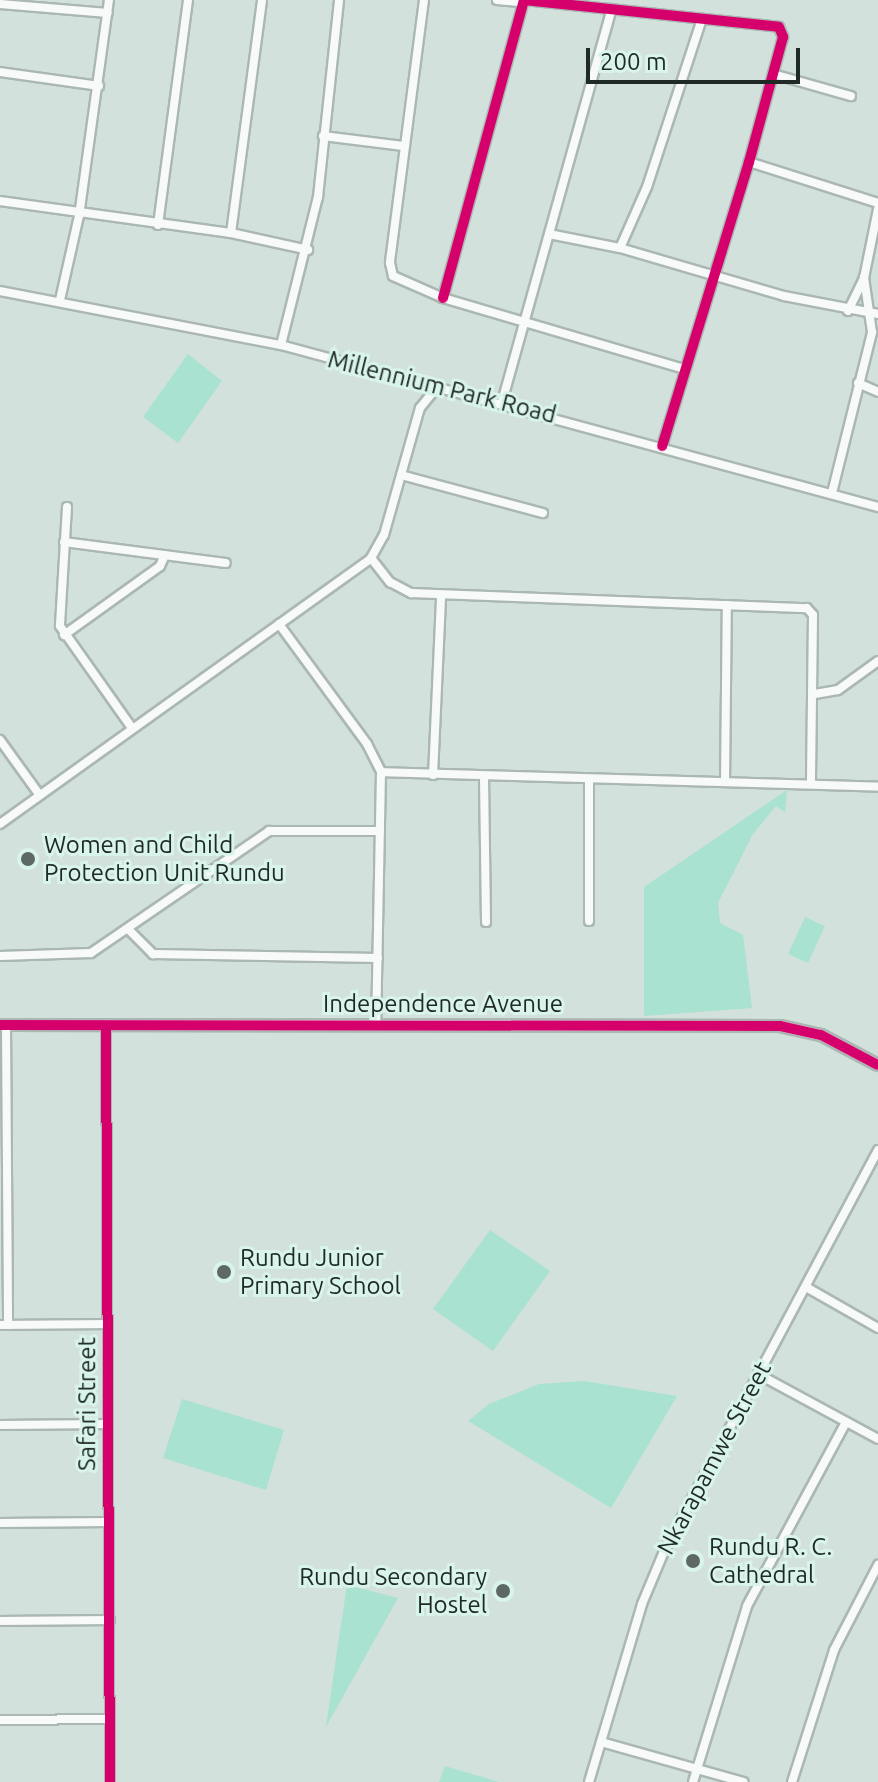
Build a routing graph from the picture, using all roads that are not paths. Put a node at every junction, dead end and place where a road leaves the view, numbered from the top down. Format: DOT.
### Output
graph roads {
  1 [pos="109,0"];
  2 [pos="188,0"];
  3 [pos="262,0"];
  4 [pos="339,0"];
  5 [pos="424,0"];
  6 [pos="497,0"];
  7 [pos="522,2"];
  8 [pos="0,4"];
  9 [pos="612,9"];
  10 [pos="108,13"];
  11 [pos="702,19"];
  12 [pos="0,72"];
  13 [pos="773,74"];
  14 [pos="99,86"];
  15 [pos="851,96"];
  16 [pos="323,136"];
  17 [pos="403,146"];
  18 [pos="749,162"];
  19 [pos="0,201"];
  20 [pos="878,203"];
  21 [pos="878,209"];
  22 [pos="79,216"];
  23 [pos="158,225"];
  24 [pos="231,233"];
  25 [pos="549,234"];
  26 [pos="620,248"];
  27 [pos="308,250"];
  28 [pos="873,254"];
  29 [pos="711,275"];
  30 [pos="864,278"];
  31 [pos="0,291"];
  32 [pos="443,298"];
  33 [pos="60,300"];
  34 [pos="848,311"];
  35 [pos="874,314"];
  36 [pos="524,322"];
  37 [pos="281,345"];
  38 [pos="685,369"];
  39 [pos="858,383"];
  40 [pos="438,386"];
  41 [pos="878,392"];
  42 [pos="502,402"];
  43 [pos="662,446"];
  44 [pos="401,475"];
  45 [pos="832,493"];
  46 [pos="67,507"];
  47 [pos="878,507"];
  48 [pos="543,513"];
  49 [pos="64,542"];
  50 [pos="165,555"];
  51 [pos="371,558"];
  52 [pos="226,563"];
  53 [pos="441,596"];
  54 [pos="727,605"];
  55 [pos="279,624"];
  56 [pos="64,635"];
  57 [pos="878,661"];
  58 [pos="815,694"];
  59 [pos="132,728"];
  60 [pos="0,740"];
  61 [pos="381,772"];
  62 [pos="433,775"];
  63 [pos="484,777"];
  64 [pos="589,779"];
  65 [pos="725,782"];
  66 [pos="811,783"];
  67 [pos="878,787"];
  68 [pos="39,794"];
  69 [pos="0,824"];
  70 [pos="380,831"];
  71 [pos="589,921"];
  72 [pos="486,922"];
  73 [pos="130,931"];
  74 [pos="0,956"];
  75 [pos="378,958"];
  76 [pos="376,1023"];
  77 [pos="3,1025"];
  78 [pos="106,1026"];
  79 [pos="878,1065"];
  80 [pos="878,1150"];
  81 [pos="806,1287"];
  82 [pos="107,1324"];
  83 [pos="4,1325"];
  84 [pos="878,1328"];
  85 [pos="758,1374"];
  86 [pos="846,1422"];
  87 [pos="108,1424"];
  88 [pos="0,1425"];
  89 [pos="878,1439"];
  90 [pos="107,1522"];
  91 [pos="0,1523"];
  92 [pos="878,1565"];
  93 [pos="110,1620"];
  94 [pos="0,1621"];
  95 [pos="110,1719"];
  96 [pos="0,1720"];
  97 [pos="601,1742"];
  98 [pos="697,1768"];
  99 [pos="110,1782"];
  100 [pos="589,1782"];
  101 [pos="693,1782"];
  102 [pos="743,1782"];
  103 [pos="792,1782"];
  1 -- 10 [label="street"];
  2 -- 23 [label="street"];
  3 -- 24 [label="street"];
  4 -- 16 [label="street"];
  5 -- 17 [label="street"];
  6 -- 7 [label="street"];
  7 -- 9 [label="street"];
  7 -- 32 [label="street"];
  8 -- 10 [label="street"];
  9 -- 11 [label="street"];
  9 -- 25 [label="street"];
  10 -- 14 [label="street"];
  11 -- 13 [label="street"];
  11 -- 26 [label="street"];
  12 -- 14 [label="street"];
  13 -- 15 [label="street"];
  13 -- 18 [label="street"];
  14 -- 22 [label="street"];
  16 -- 17 [label="street"];
  16 -- 27 [label="street"];
  17 -- 32 [label="street"];
  18 -- 20 [label="street"];
  18 -- 29 [label="street"];
  19 -- 22 [label="street"];
  21 -- 28 [label="street"];
  22 -- 23 [label="street"];
  22 -- 33 [label="street"];
  23 -- 24 [label="street"];
  24 -- 27 [label="street"];
  25 -- 26 [label="street"];
  25 -- 36 [label="street"];
  26 -- 29 [label="street"];
  27 -- 37 [label="street"];
  28 -- 30 [label="street"];
  29 -- 34 [label="street"];
  29 -- 38 [label="street"];
  30 -- 34 [label="street"];
  30 -- 35 [label="street"];
  31 -- 33 [label="street, Millennium Park Road"];
  32 -- 36 [label="street"];
  33 -- 37 [label="street, Millennium Park Road"];
  34 -- 35 [label="street"];
  35 -- 39 [label="street"];
  36 -- 38 [label="street"];
  36 -- 42 [label="street"];
  37 -- 40 [label="street, Millennium Park Road"];
  38 -- 43 [label="street"];
  39 -- 41 [label="street"];
  39 -- 45 [label="street"];
  40 -- 42 [label="street, Millennium Park Road"];
  40 -- 44 [label="street"];
  42 -- 43 [label="street, Millennium Park Road"];
  43 -- 45 [label="street, Millennium Park Road"];
  44 -- 48 [label="street"];
  44 -- 51 [label="street"];
  45 -- 47 [label="street, Millennium Park Road"];
  46 -- 49 [label="street"];
  49 -- 50 [label="street"];
  49 -- 56 [label="street"];
  50 -- 52 [label="street"];
  50 -- 56 [label="street"];
  51 -- 53 [label="street"];
  51 -- 55 [label="street"];
  53 -- 54 [label="street"];
  53 -- 62 [label="street"];
  54 -- 58 [label="street"];
  54 -- 65 [label="street"];
  55 -- 59 [label="street"];
  55 -- 61 [label="street"];
  56 -- 59 [label="street"];
  57 -- 58 [label="street"];
  58 -- 66 [label="street"];
  59 -- 68 [label="street"];
  60 -- 68 [label="street"];
  61 -- 62 [label="street"];
  61 -- 70 [label="street"];
  62 -- 63 [label="street"];
  63 -- 64 [label="street"];
  63 -- 72 [label="street"];
  64 -- 65 [label="street"];
  64 -- 71 [label="street"];
  65 -- 66 [label="street"];
  66 -- 67 [label="street"];
  68 -- 69 [label="street"];
  70 -- 73 [label="street"];
  70 -- 75 [label="street"];
  73 -- 74 [label="street"];
  73 -- 75 [label="street"];
  75 -- 76 [label="street"];
  76 -- 78 [label="street, Independence Avenue"];
  76 -- 79 [label="street, Independence Avenue"];
  77 -- 78 [label="street, Independence Avenue"];
  77 -- 83 [label="street"];
  78 -- 82 [label="street, Safari Street"];
  80 -- 81 [label="street, Nkarapamwe Street"];
  81 -- 84 [label="street"];
  81 -- 85 [label="street, Nkarapamwe Street"];
  82 -- 83 [label="street"];
  82 -- 87 [label="street, Safari Street"];
  85 -- 86 [label="street"];
  85 -- 97 [label="street, Nkarapamwe Street"];
  86 -- 89 [label="street"];
  86 -- 98 [label="street"];
  87 -- 88 [label="street"];
  87 -- 90 [label="street, Safari Street"];
  90 -- 91 [label="street"];
  90 -- 93 [label="street, Safari Street"];
  92 -- 103 [label="street"];
  93 -- 94 [label="street"];
  93 -- 95 [label="street, Safari Street"];
  95 -- 96 [label="street"];
  95 -- 99 [label="street, Safari Street"];
  97 -- 98 [label="street"];
  97 -- 100 [label="street, Nkarapamwe Street"];
  98 -- 101 [label="street"];
  98 -- 102 [label="street"];
}
